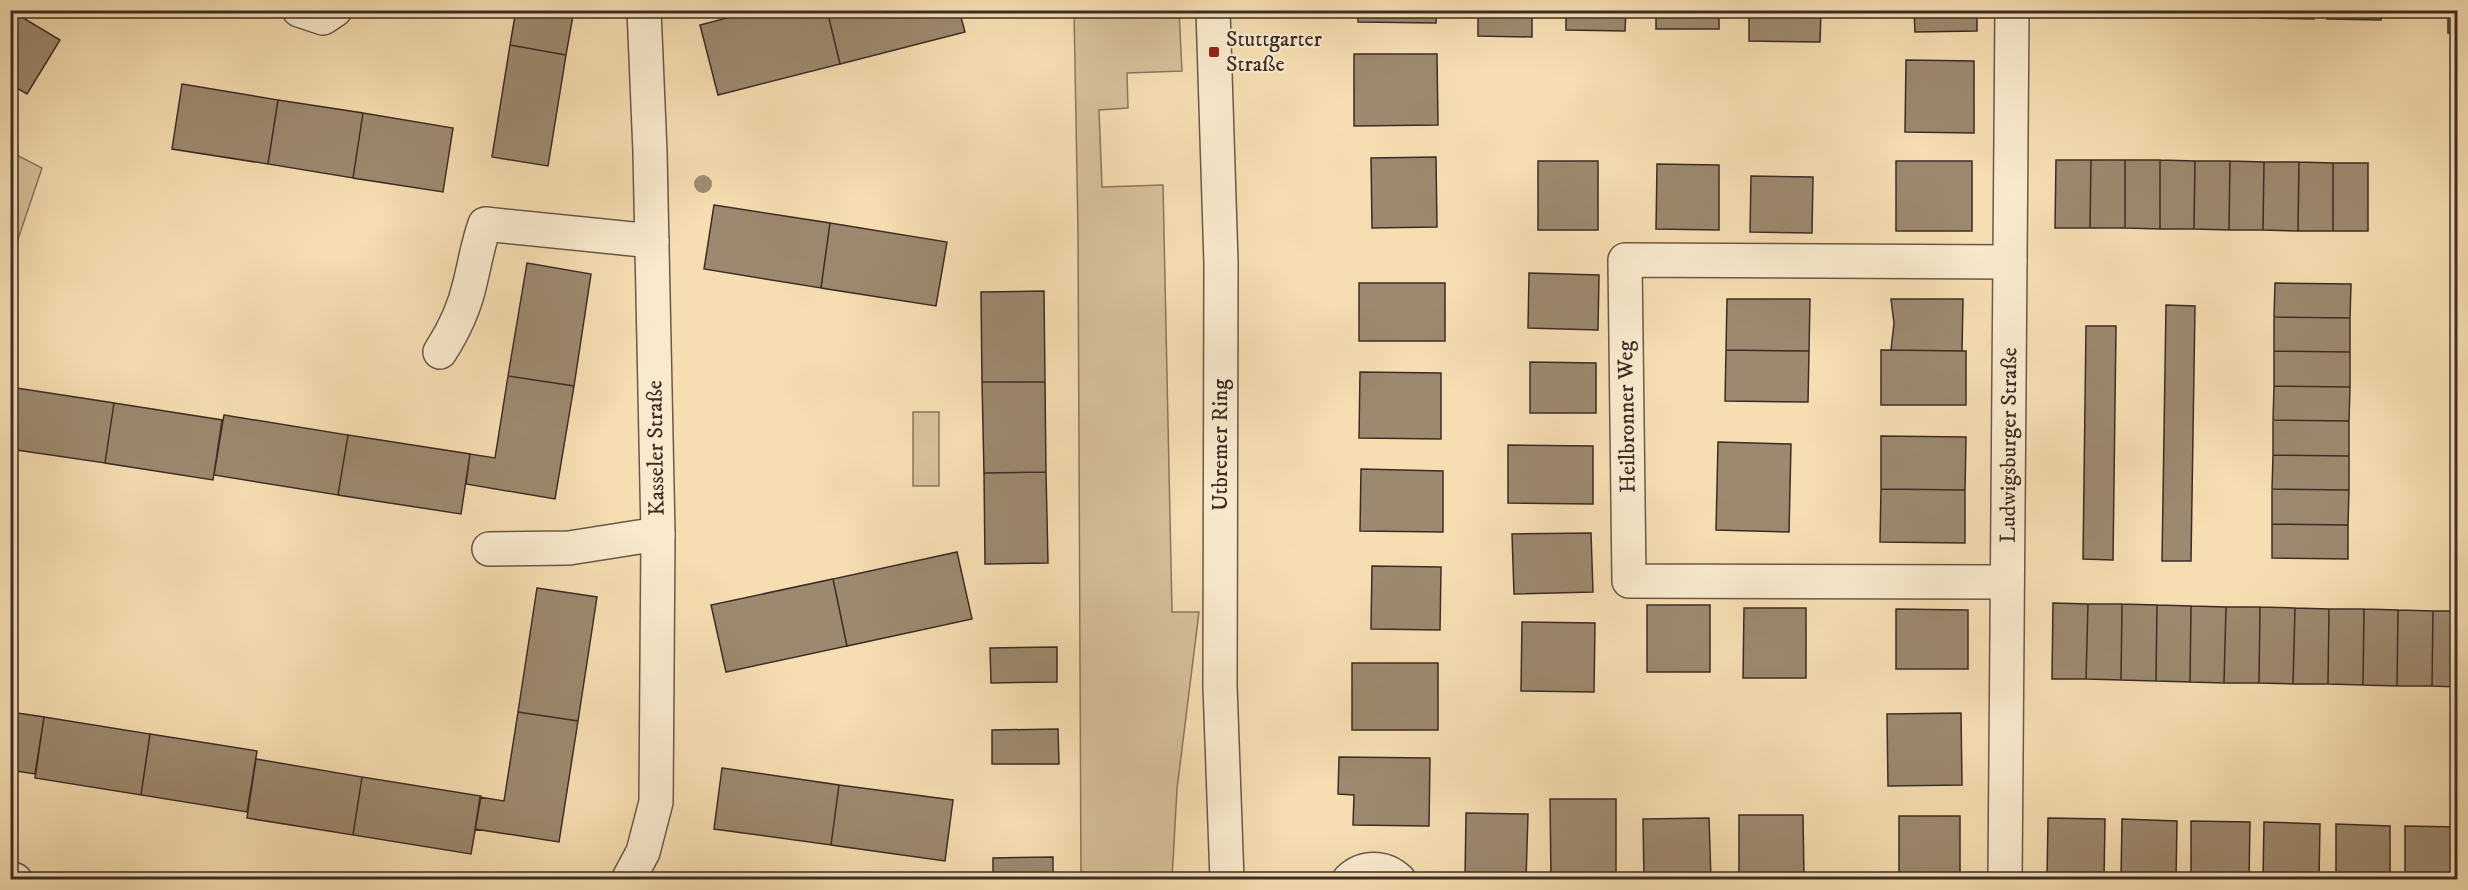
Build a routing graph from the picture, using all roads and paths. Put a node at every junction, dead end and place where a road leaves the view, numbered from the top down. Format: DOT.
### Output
graph roads {
  1 [pos="299,10"];
  2 [pos="335,10"];
  3 [pos="644,10"];
  4 [pos="1213,10"];
  5 [pos="2012,10"];
  6 [pos="652,241"];
  7 [pos="2010,262"];
  8 [pos="440,351"];
  9 [pos="658,534"];
  10 [pos="489,549"];
  11 [pos="2006,582"];
  12 [pos="10,878"];
  13 [pos="15,879"];
  14 [pos="628,879"];
  15 [pos="1227,879"];
  16 [pos="1349,879"];
  17 [pos="1399,879"];
  18 [pos="2005,879"];
  1 -- 2 [label="street"];
  3 -- 6 [label="street, Kasseler Straße"];
  4 -- 15 [label="street, Utbremer Ring"];
  5 -- 7 [label="street, Ludwigsburger Straße"];
  6 -- 8 [label="street"];
  6 -- 9 [label="street, Kasseler Straße"];
  7 -- 11 [label="street, Ludwigsburger Straße"];
  7 -- 11 [label="street, Heilbronner Weg"];
  9 -- 10 [label="street"];
  9 -- 14 [label="street, Kasseler Straße"];
  11 -- 18 [label="street, Ludwigsburger Straße"];
  12 -- 13 [label="street"];
  16 -- 17 [label="street"];
}
